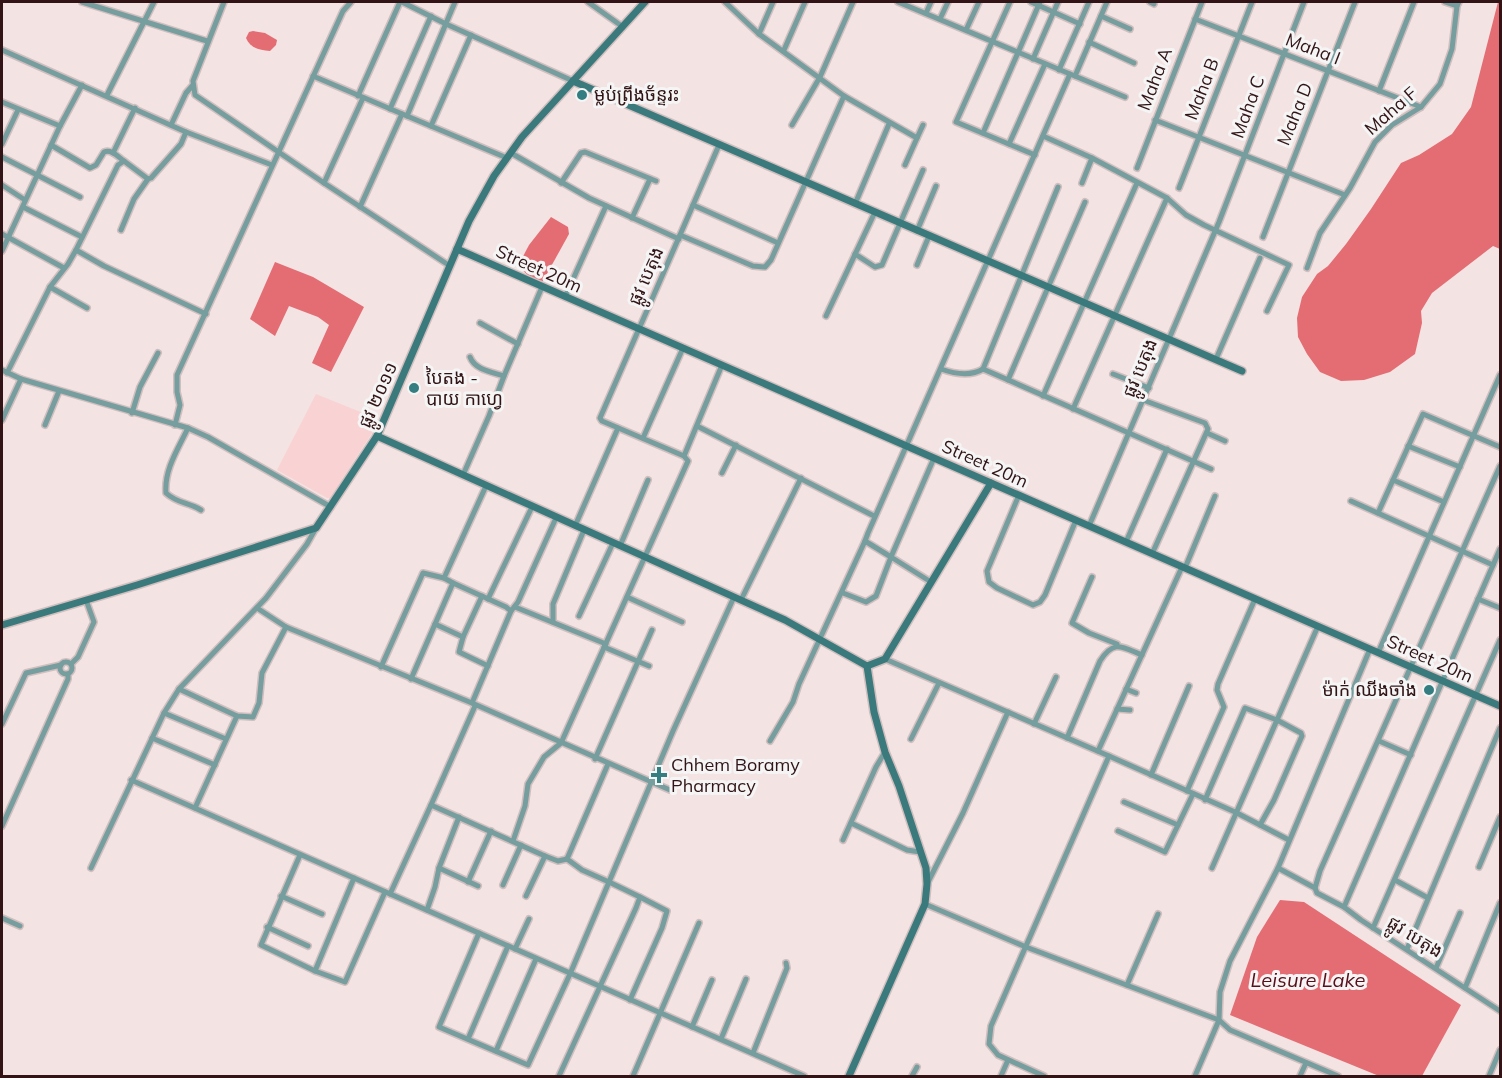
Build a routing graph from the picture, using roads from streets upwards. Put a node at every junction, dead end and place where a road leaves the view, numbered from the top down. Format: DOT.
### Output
graph roads {
  1 [pos="82,2"];
  2 [pos="154,2"];
  3 [pos="224,2"];
  4 [pos="351,2"];
  5 [pos="401,2"];
  6 [pos="455,2"];
  7 [pos="588,2"];
  8 [pos="645,2"];
  9 [pos="725,2"];
  10 [pos="773,2"];
  11 [pos="805,2"];
  12 [pos="853,2"];
  13 [pos="900,2"];
  14 [pos="931,2"];
  15 [pos="948,2"];
  16 [pos="979,2"];
  17 [pos="1010,2"];
  18 [pos="1031,2"];
  19 [pos="1058,2"];
  20 [pos="1089,2"];
  21 [pos="1107,2"];
  22 [pos="1202,2"];
  23 [pos="1252,2"];
  24 [pos="1304,2"];
  25 [pos="1355,2"];
  26 [pos="1414,2"];
  27 [pos="1444,2"];
  28 [pos="1039,3"];
  29 [pos="732,4"];
  30 [pos="1458,4"];
  31 [pos="1054,12"];
  32 [pos="926,13"];
  33 [pos="431,16"];
  34 [pos="1101,16"];
  35 [pos="940,19"];
  36 [pos="1195,19"];
  37 [pos="143,22"];
  38 [pos="446,24"];
  39 [pos="1080,24"];
  40 [pos="622,27"];
  41 [pos="1130,29"];
  42 [pos="966,30"];
  43 [pos="759,34"];
  44 [pos="471,35"];
  45 [pos="1239,36"];
  46 [pos="207,41"];
  47 [pos="993,41"];
  48 [pos="1089,42"];
  49 [pos="2,50"];
  50 [pos="784,50"];
  51 [pos="1018,52"];
  52 [pos="1283,53"];
  53 [pos="1033,59"];
  54 [pos="1134,63"];
  55 [pos="1045,64"];
  56 [pos="1059,70"];
  57 [pos="1328,71"];
  58 [pos="1072,75"];
  59 [pos="312,76"];
  60 [pos="820,77"];
  61 [pos="573,81"];
  62 [pos="82,85"];
  63 [pos="193,85"];
  64 [pos="1379,91"];
  65 [pos="107,95"];
  66 [pos="844,96"];
  67 [pos="361,97"];
  68 [pos="1125,97"];
  69 [pos="2,102"];
  70 [pos="1421,107"];
  71 [pos="135,108"];
  72 [pos="390,109"];
  73 [pos="18,110"];
  74 [pos="405,115"];
  75 [pos="1155,120"];
  76 [pos="889,124"];
  77 [pos="171,125"];
  78 [pos="792,125"];
  79 [pos="923,125"];
  80 [pos="60,126"];
  81 [pos="431,126"];
  82 [pos="186,132"];
  83 [pos="983,133"];
  84 [pos="1043,136"];
  85 [pos="1199,137"];
  86 [pos="917,138"];
  87 [pos="2,144"];
  88 [pos="1009,144"];
  89 [pos="720,145"];
  90 [pos="51,146"];
  91 [pos="278,152"];
  92 [pos="113,153"];
  93 [pos="1035,155"];
  94 [pos="509,156"];
  95 [pos="1246,156"];
  96 [pos="2,157"];
  97 [pos="1092,158"];
  98 [pos="124,161"];
  99 [pos="272,165"];
  100 [pos="904,165"];
  101 [pos="1137,168"];
  102 [pos="923,170"];
  103 [pos="1288,172"];
  104 [pos="37,174"];
  105 [pos="148,179"];
  106 [pos="650,179"];
  107 [pos="656,181"];
  108 [pos="324,183"];
  109 [pos="561,183"];
  110 [pos="806,183"];
  111 [pos="1082,183"];
  112 [pos="1137,183"];
  113 [pos="2,185"];
  114 [pos="936,186"];
  115 [pos="1058,187"];
  116 [pos="1179,189"];
  117 [pos="1345,195"];
  118 [pos="80,197"];
  119 [pos="1167,198"];
  120 [pos="1085,202"];
  121 [pos="24,203"];
  122 [pos="855,204"];
  123 [pos="693,205"];
  124 [pos="606,206"];
  125 [pos="360,207"];
  126 [pos="875,212"];
  127 [pos="632,218"];
  128 [pos="1219,222"];
  129 [pos="899,223"];
  130 [pos="121,230"];
  131 [pos="1216,230"];
  132 [pos="917,231"];
  133 [pos="2,234"];
  134 [pos="929,236"];
  135 [pos="82,237"];
  136 [pos="680,237"];
  137 [pos="1263,237"];
  138 [pos="8,238"];
  139 [pos="778,243"];
  140 [pos="457,249"];
  141 [pos="76,250"];
  142 [pos="2,251"];
  143 [pos="855,254"];
  144 [pos="1260,258"];
  145 [pos="988,262"];
  146 [pos="917,265"];
  147 [pos="450,266"];
  148 [pos="64,268"];
  149 [pos="1306,268"];
  150 [pos="1020,276"];
  151 [pos="50,287"];
  152 [pos="542,287"];
  153 [pos="1048,288"];
  154 [pos="566,297"];
  155 [pos="1083,303"];
  156 [pos="87,308"];
  157 [pos="1268,311"];
  158 [pos="206,314"];
  159 [pos="826,316"];
  160 [pos="1113,316"];
  161 [pos="480,323"];
  162 [pos="639,329"];
  163 [pos="1169,340"];
  164 [pos="518,344"];
  165 [pos="683,348"];
  166 [pos="158,353"];
  167 [pos="471,357"];
  168 [pos="1216,359"];
  169 [pos="722,365"];
  170 [pos="941,369"];
  171 [pos="983,369"];
  172 [pos="1242,371"];
  173 [pos="4,372"];
  174 [pos="1113,374"];
  175 [pos="1500,375"];
  176 [pos="504,376"];
  177 [pos="21,379"];
  178 [pos="1008,380"];
  179 [pos="1149,388"];
  180 [pos="59,391"];
  181 [pos="1043,396"];
  182 [pos="1143,400"];
  183 [pos="1073,409"];
  184 [pos="132,413"];
  185 [pos="2,420"];
  186 [pos="45,425"];
  187 [pos="175,425"];
  188 [pos="697,426"];
  189 [pos="188,428"];
  190 [pos="618,428"];
  191 [pos="1207,432"];
  192 [pos="1129,433"];
  193 [pos="377,436"];
  194 [pos="1474,436"];
  195 [pos="642,438"];
  196 [pos="1225,441"];
  197 [pos="736,445"];
  198 [pos="907,446"];
  199 [pos="1408,446"];
  200 [pos="1500,447"];
  201 [pos="1167,449"];
  202 [pos="684,456"];
  203 [pos="934,458"];
  204 [pos="1193,461"];
  205 [pos="1500,466"];
  206 [pos="1460,467"];
  207 [pos="1211,469"];
  208 [pos="722,473"];
  209 [pos="463,475"];
  210 [pos="801,478"];
  211 [pos="648,480"];
  212 [pos="1393,480"];
  213 [pos="991,483"];
  214 [pos="486,486"];
  215 [pos="1019,495"];
  216 [pos="1215,496"];
  217 [pos="1351,501"];
  218 [pos="1444,502"];
  219 [pos="331,507"];
  220 [pos="532,507"];
  221 [pos="201,510"];
  222 [pos="1378,513"];
  223 [pos="874,516"];
  224 [pos="556,518"];
  225 [pos="1076,520"];
  226 [pos="575,526"];
  227 [pos="1089,526"];
  228 [pos="316,528"];
  229 [pos="584,530"];
  230 [pos="1429,536"];
  231 [pos="865,541"];
  232 [pos="1126,542"];
  233 [pos="616,544"];
  234 [pos="1500,549"];
  235 [pos="1463,551"];
  236 [pos="1152,554"];
  237 [pos="645,557"];
  238 [pos="891,557"];
  239 [pos="1494,565"];
  240 [pos="1183,567"];
  241 [pos="1092,577"];
  242 [pos="444,578"];
  243 [pos="931,582"];
  244 [pos="453,583"];
  245 [pos="843,593"];
  246 [pos="482,596"];
  247 [pos="627,597"];
  248 [pos="488,598"];
  249 [pos="737,598"];
  250 [pos="1255,599"];
  251 [pos="1478,599"];
  252 [pos="86,600"];
  253 [pos="257,608"];
  254 [pos="1500,608"];
  255 [pos="513,609"];
  256 [pos="579,616"];
  257 [pos="553,622"];
  258 [pos="682,622"];
  259 [pos="435,624"];
  260 [pos="2,625"];
  261 [pos="1318,626"];
  262 [pos="286,627"];
  263 [pos="652,630"];
  264 [pos="464,637"];
  265 [pos="821,639"];
  266 [pos="1500,640"];
  267 [pos="605,645"];
  268 [pos="1121,646"];
  269 [pos="1370,649"];
  270 [pos="1378,653"];
  271 [pos="1142,655"];
  272 [pos="885,659"];
  273 [pos="637,661"];
  274 [pos="71,664"];
  275 [pos="61,665"];
  276 [pos="488,666"];
  277 [pos="649,666"];
  278 [pos="867,666"];
  279 [pos="381,667"];
  280 [pos="1412,668"];
  281 [pos="68,674"];
  282 [pos="1056,677"];
  283 [pos="411,679"];
  284 [pos="1443,681"];
  285 [pos="939,683"];
  286 [pos="1189,686"];
  287 [pos="179,689"];
  288 [pos="1126,689"];
  289 [pos="1136,693"];
  290 [pos="1476,696"];
  291 [pos="474,704"];
  292 [pos="1500,706"];
  293 [pos="1117,708"];
  294 [pos="1130,710"];
  295 [pos="1008,712"];
  296 [pos="164,713"];
  297 [pos="237,716"];
  298 [pos="1277,720"];
  299 [pos="1034,723"];
  300 [pos="2,724"];
  301 [pos="1500,728"];
  302 [pos="152,738"];
  303 [pos="1067,738"];
  304 [pos="911,739"];
  305 [pos="226,740"];
  306 [pos="770,741"];
  307 [pos="1379,741"];
  308 [pos="561,743"];
  309 [pos="1098,751"];
  310 [pos="885,752"];
  311 [pos="1411,755"];
  312 [pos="1109,756"];
  313 [pos="595,759"];
  314 [pos="608,764"];
  315 [pos="215,765"];
  316 [pos="1150,775"];
  317 [pos="131,780"];
  318 [pos="652,782"];
  319 [pos="670,790"];
  320 [pos="1190,792"];
  321 [pos="1205,800"];
  322 [pos="1124,802"];
  323 [pos="431,805"];
  324 [pos="195,808"];
  325 [pos="5,812"];
  326 [pos="1235,812"];
  327 [pos="459,816"];
  328 [pos="1500,817"];
  329 [pos="850,823"];
  330 [pos="1178,825"];
  331 [pos="1260,825"];
  332 [pos="2,826"];
  333 [pos="490,831"];
  334 [pos="1118,831"];
  335 [pos="843,840"];
  336 [pos="1289,840"];
  337 [pos="513,841"];
  338 [pos="521,845"];
  339 [pos="920,852"];
  340 [pos="300,855"];
  341 [pos="545,856"];
  342 [pos="567,858"];
  343 [pos="1479,867"];
  344 [pos="91,868"];
  345 [pos="439,868"];
  346 [pos="1212,868"];
  347 [pos="1278,868"];
  348 [pos="354,878"];
  349 [pos="1395,880"];
  350 [pos="468,882"];
  351 [pos="609,882"];
  352 [pos="927,884"];
  353 [pos="502,885"];
  354 [pos="478,886"];
  355 [pos="1315,888"];
  356 [pos="387,893"];
  357 [pos="282,896"];
  358 [pos="526,896"];
  359 [pos="640,897"];
  360 [pos="1428,898"];
  361 [pos="1500,903"];
  362 [pos="925,904"];
  363 [pos="1344,907"];
  364 [pos="427,910"];
  365 [pos="1460,913"];
  366 [pos="322,914"];
  367 [pos="1158,914"];
  368 [pos="2,918"];
  369 [pos="529,919"];
  370 [pos="699,923"];
  371 [pos="20,926"];
  372 [pos="267,927"];
  373 [pos="1373,928"];
  374 [pos="479,933"];
  375 [pos="308,946"];
  376 [pos="508,946"];
  377 [pos="1026,947"];
  378 [pos="515,949"];
  379 [pos="1407,949"];
  380 [pos="536,959"];
  381 [pos="786,963"];
  382 [pos="1436,968"];
  383 [pos="315,971"];
  384 [pos="570,974"];
  385 [pos="746,979"];
  386 [pos="712,980"];
  387 [pos="1127,986"];
  388 [pos="600,987"];
  389 [pos="1465,987"];
  390 [pos="630,1000"];
  391 [pos="1500,1011"];
  392 [pos="660,1013"];
  393 [pos="1220,1020"];
  394 [pos="692,1027"];
  395 [pos="468,1039"];
  396 [pos="721,1039"];
  397 [pos="1500,1050"];
  398 [pos="496,1051"];
  399 [pos="753,1053"];
  400 [pos="1008,1060"];
  401 [pos="1306,1063"];
  402 [pos="917,1067"];
  403 [pos="1040,1076"];
  404 [pos="559,1077"];
  405 [pos="633,1077"];
  406 [pos="804,1077"];
  407 [pos="849,1077"];
  408 [pos="912,1077"];
  409 [pos="1001,1077"];
  410 [pos="1196,1077"];
  411 [pos="1300,1077"];
  412 [pos="1338,1077"];
  413 [pos="1489,1077"];
  1 -- 37 [label="street"];
  2 -- 37 [label="street"];
  3 -- 46 [label="street"];
  4 -- 59 [label="street"];
  5 -- 33 [label="street"];
  5 -- 67 [label="street"];
  6 -- 38 [label="street"];
  7 -- 40 [label="street"];
  8 -- 40 [label="street, ផ្លូវ ២០១១"];
  9 -- 29 [label="street"];
  10 -- 43 [label="street"];
  11 -- 50 [label="street"];
  12 -- 60 [label="street"];
  13 -- 32 [label="street"];
  14 -- 32 [label="street"];
  15 -- 35 [label="street"];
  16 -- 42 [label="street"];
  17 -- 47 [label="street"];
  18 -- 28 [label="street"];
  19 -- 31 [label="street"];
  20 -- 39 [label="street"];
  21 -- 34 [label="street"];
  22 -- 36 [label="street, Maha A"];
  23 -- 45 [label="street, Maha B"];
  24 -- 52 [label="street, Maha C"];
  25 -- 57 [label="street, Maha D"];
  26 -- 64 [label="street"];
  27 -- 30 [label="street"];
  28 -- 31 [label="street"];
  28 -- 51 [label="street"];
  29 -- 43 [label="street"];
  30 -- 70 [label="street, Maha F"];
  31 -- 39 [label="street"];
  31 -- 53 [label="street"];
  32 -- 35 [label="street"];
  33 -- 38 [label="street"];
  33 -- 72 [label="street"];
  34 -- 41 [label="street"];
  34 -- 48 [label="street"];
  35 -- 42 [label="street"];
  36 -- 45 [label="street, Maha I"];
  36 -- 75 [label="street, Maha A"];
  37 -- 46 [label="street"];
  37 -- 65 [label="street"];
  38 -- 44 [label="street"];
  38 -- 74 [label="street"];
  39 -- 56 [label="street"];
  40 -- 61 [label="street, ផ្លូវ ២០១១"];
  42 -- 47 [label="street"];
  43 -- 50 [label="street"];
  44 -- 61 [label="street"];
  44 -- 81 [label="street"];
  45 -- 52 [label="street, Maha I"];
  45 -- 85 [label="street, Maha B"];
  46 -- 63 [label="street"];
  47 -- 51 [label="street"];
  47 -- 83 [label="street"];
  48 -- 54 [label="street"];
  48 -- 58 [label="street"];
  49 -- 62 [label="street"];
  50 -- 60 [label="street"];
  51 -- 53 [label="street"];
  51 -- 83 [label="street"];
  52 -- 57 [label="street, Maha I"];
  52 -- 95 [label="street, Maha C"];
  53 -- 55 [label="street"];
  55 -- 56 [label="street"];
  55 -- 88 [label="street"];
  56 -- 58 [label="street"];
  57 -- 64 [label="street, Maha I"];
  57 -- 103 [label="street, Maha D"];
  58 -- 68 [label="street"];
  58 -- 84 [label="street"];
  59 -- 67 [label="street"];
  59 -- 91 [label="street"];
  60 -- 66 [label="street"];
  60 -- 78 [label="street"];
  61 -- 89 [label="street"];
  61 -- 94 [label="street, ផ្លូវ ២០១១"];
  62 -- 65 [label="street"];
  62 -- 80 [label="street"];
  63 -- 77 [label="street"];
  63 -- 91 [label="street"];
  64 -- 70 [label="street, Maha I"];
  65 -- 71 [label="street"];
  66 -- 76 [label="street"];
  66 -- 110 [label="street"];
  67 -- 72 [label="street"];
  67 -- 108 [label="street"];
  69 -- 73 [label="street"];
  70 -- 117 [label="street, Maha F"];
  71 -- 77 [label="street"];
  71 -- 92 [label="street"];
  72 -- 74 [label="street"];
  73 -- 80 [label="street"];
  73 -- 87 [label="street"];
  74 -- 81 [label="street"];
  74 -- 125 [label="street"];
  75 -- 85 [label="street"];
  75 -- 101 [label="street, Maha A"];
  76 -- 86 [label="street"];
  76 -- 122 [label="street"];
  77 -- 82 [label="street"];
  79 -- 86 [label="street"];
  80 -- 90 [label="street"];
  81 -- 94 [label="street"];
  82 -- 99 [label="street"];
  82 -- 105 [label="street"];
  83 -- 88 [label="street"];
  84 -- 93 [label="street"];
  84 -- 97 [label="street"];
  85 -- 95 [label="street"];
  85 -- 116 [label="street, Maha B"];
  86 -- 100 [label="street"];
  88 -- 93 [label="street"];
  89 -- 110 [label="street"];
  89 -- 123 [label="street, ផ្លូវ បេតុង"];
  90 -- 92 [label="street"];
  90 -- 104 [label="street"];
  91 -- 99 [label="street"];
  91 -- 108 [label="street"];
  92 -- 98 [label="street"];
  93 -- 145 [label="street"];
  94 -- 109 [label="street"];
  94 -- 140 [label="street, ផ្លូវ ២០១១"];
  95 -- 103 [label="street"];
  95 -- 128 [label="street, Maha C"];
  96 -- 104 [label="street"];
  97 -- 111 [label="street"];
  97 -- 112 [label="street"];
  98 -- 105 [label="street"];
  98 -- 135 [label="street"];
  99 -- 158 [label="street"];
  102 -- 129 [label="street"];
  103 -- 117 [label="street"];
  103 -- 137 [label="street, Maha D"];
  104 -- 118 [label="street"];
  104 -- 121 [label="street"];
  105 -- 130 [label="street"];
  106 -- 107 [label="street"];
  106 -- 109 [label="street"];
  106 -- 127 [label="street"];
  108 -- 125 [label="street"];
  109 -- 124 [label="street"];
  110 -- 122 [label="street"];
  110 -- 139 [label="street"];
  112 -- 119 [label="street"];
  112 -- 155 [label="street"];
  113 -- 121 [label="street"];
  114 -- 132 [label="street"];
  115 -- 150 [label="street"];
  117 -- 149 [label="street, Maha F"];
  119 -- 131 [label="street"];
  119 -- 160 [label="street"];
  120 -- 153 [label="street"];
  121 -- 135 [label="street"];
  121 -- 138 [label="street"];
  122 -- 126 [label="street"];
  123 -- 136 [label="street, ផ្លូវ បេតុង"];
  123 -- 139 [label="street"];
  124 -- 127 [label="street"];
  124 -- 154 [label="street"];
  125 -- 147 [label="street"];
  126 -- 129 [label="street"];
  126 -- 143 [label="street"];
  127 -- 136 [label="street"];
  128 -- 131 [label="street, ផ្លូវ បេតុង"];
  129 -- 132 [label="street"];
  129 -- 143 [label="street"];
  131 -- 157 [label="street"];
  131 -- 163 [label="street, ផ្លូវ បេតុង"];
  132 -- 134 [label="street"];
  133 -- 138 [label="street"];
  134 -- 145 [label="street"];
  134 -- 146 [label="street"];
  135 -- 141 [label="street"];
  136 -- 139 [label="street"];
  136 -- 162 [label="street, ផ្លូវ បេតុង"];
  138 -- 142 [label="street"];
  138 -- 148 [label="street"];
  140 -- 147 [label="street, ផ្លូវ ២០១១"];
  140 -- 152 [label="street, Street 20m"];
  141 -- 148 [label="street"];
  141 -- 158 [label="street"];
  143 -- 159 [label="street"];
  144 -- 168 [label="street"];
  145 -- 150 [label="street"];
  145 -- 170 [label="street"];
  147 -- 193 [label="street, ផ្លូវ ២០១១"];
  148 -- 151 [label="street"];
  150 -- 153 [label="street"];
  150 -- 171 [label="street"];
  151 -- 156 [label="street"];
  151 -- 173 [label="street"];
  152 -- 154 [label="street, Street 20m"];
  152 -- 164 [label="street"];
  153 -- 155 [label="street"];
  153 -- 178 [label="street"];
  154 -- 162 [label="street, Street 20m"];
  155 -- 160 [label="street"];
  155 -- 181 [label="street"];
  158 -- 187 [label="street"];
  160 -- 163 [label="street"];
  160 -- 183 [label="street"];
  161 -- 164 [label="street"];
  162 -- 165 [label="street, Street 20m"];
  162 -- 190 [label="street, ផ្លូវ បេតុង"];
  163 -- 168 [label="street"];
  163 -- 179 [label="street, ផ្លូវ បេតុង"];
  164 -- 176 [label="street"];
  165 -- 169 [label="street, Street 20m"];
  165 -- 195 [label="street"];
  166 -- 184 [label="street"];
  167 -- 176 [label="street"];
  168 -- 172 [label="street"];
  169 -- 188 [label="street"];
  169 -- 198 [label="street, Street 20m"];
  170 -- 171 [label="street"];
  170 -- 198 [label="street"];
  171 -- 178 [label="street"];
  173 -- 177 [label="street"];
  174 -- 179 [label="street"];
  175 -- 194 [label="street"];
  176 -- 209 [label="street"];
  177 -- 180 [label="street"];
  177 -- 185 [label="street"];
  178 -- 181 [label="street"];
  179 -- 182 [label="street, ផ្លូវ បេតុង"];
  180 -- 184 [label="street"];
  180 -- 186 [label="street"];
  181 -- 183 [label="street"];
  182 -- 191 [label="street"];
  182 -- 192 [label="street, ផ្លូវ បេតុង"];
  183 -- 192 [label="street"];
  184 -- 187 [label="street"];
  187 -- 189 [label="street"];
  188 -- 197 [label="street"];
  188 -- 202 [label="street"];
  189 -- 219 [label="street"];
  189 -- 221 [label="street"];
  190 -- 195 [label="street"];
  190 -- 226 [label="street"];
  191 -- 196 [label="street"];
  191 -- 204 [label="street"];
  192 -- 201 [label="street"];
  192 -- 227 [label="street, ផ្លូវ បេតុង"];
  193 -- 209 [label="street"];
  193 -- 219 [label="street, ផ្លូវ ២០១១"];
  194 -- 199 [label="street"];
  194 -- 200 [label="street"];
  194 -- 206 [label="street"];
  195 -- 202 [label="street"];
  197 -- 208 [label="street"];
  197 -- 210 [label="street"];
  198 -- 203 [label="street, Street 20m"];
  198 -- 223 [label="street"];
  199 -- 206 [label="street"];
  199 -- 212 [label="street"];
  201 -- 204 [label="street"];
  201 -- 232 [label="street"];
  202 -- 237 [label="street"];
  203 -- 213 [label="street, Street 20m"];
  203 -- 238 [label="street"];
  204 -- 207 [label="street"];
  204 -- 236 [label="street"];
  205 -- 235 [label="street"];
  206 -- 218 [label="street"];
  209 -- 214 [label="street"];
  210 -- 223 [label="street"];
  210 -- 249 [label="street"];
  211 -- 233 [label="street"];
  212 -- 218 [label="street"];
  212 -- 222 [label="street"];
  213 -- 215 [label="street, Street 20m"];
  213 -- 243 [label="street"];
  214 -- 220 [label="street"];
  214 -- 242 [label="street"];
  215 -- 225 [label="street, Street 20m"];
  215 -- 225 [label="street"];
  216 -- 240 [label="street"];
  217 -- 222 [label="street"];
  218 -- 230 [label="street"];
  219 -- 228 [label="street, ផ្លូវ ២០១១"];
  220 -- 224 [label="street"];
  220 -- 248 [label="street"];
  222 -- 230 [label="street"];
  223 -- 231 [label="street"];
  224 -- 226 [label="street"];
  224 -- 255 [label="street"];
  225 -- 227 [label="street, Street 20m"];
  226 -- 229 [label="street"];
  227 -- 232 [label="street, Street 20m"];
  228 -- 252 [label="street"];
  228 -- 253 [label="street"];
  229 -- 233 [label="street"];
  229 -- 257 [label="street"];
  230 -- 235 [label="street"];
  230 -- 270 [label="street"];
  231 -- 238 [label="street"];
  231 -- 245 [label="street"];
  232 -- 236 [label="street, Street 20m"];
  233 -- 237 [label="street"];
  233 -- 256 [label="street"];
  234 -- 239 [label="street"];
  235 -- 239 [label="street"];
  235 -- 280 [label="street"];
  236 -- 240 [label="street, Street 20m"];
  237 -- 247 [label="street"];
  237 -- 249 [label="street"];
  238 -- 243 [label="street"];
  238 -- 245 [label="street"];
  239 -- 251 [label="street"];
  240 -- 250 [label="street, Street 20m"];
  240 -- 271 [label="street"];
  241 -- 268 [label="street"];
  242 -- 244 [label="street"];
  242 -- 279 [label="street"];
  243 -- 272 [label="street"];
  244 -- 246 [label="street"];
  244 -- 259 [label="street"];
  245 -- 265 [label="street"];
  246 -- 248 [label="street"];
  246 -- 264 [label="street"];
  247 -- 258 [label="street"];
  247 -- 267 [label="street"];
  248 -- 255 [label="street"];
  249 -- 265 [label="street"];
  249 -- 318 [label="street"];
  250 -- 261 [label="street, Street 20m"];
  250 -- 320 [label="street"];
  251 -- 254 [label="street"];
  251 -- 284 [label="street"];
  252 -- 260 [label="street"];
  252 -- 274 [label="street"];
  253 -- 262 [label="street"];
  253 -- 287 [label="street"];
  255 -- 257 [label="street"];
  255 -- 276 [label="street"];
  257 -- 267 [label="street"];
  259 -- 264 [label="street"];
  259 -- 283 [label="street"];
  261 -- 269 [label="street, Street 20m"];
  261 -- 298 [label="street"];
  262 -- 279 [label="street"];
  262 -- 297 [label="street"];
  263 -- 273 [label="street"];
  264 -- 276 [label="street"];
  265 -- 278 [label="street"];
  265 -- 306 [label="street"];
  266 -- 290 [label="street"];
  267 -- 273 [label="street"];
  267 -- 308 [label="street"];
  268 -- 271 [label="street"];
  268 -- 303 [label="street"];
  269 -- 270 [label="street, Street 20m"];
  269 -- 336 [label="street"];
  270 -- 280 [label="street, Street 20m"];
  271 -- 288 [label="street"];
  272 -- 278 [label="street"];
  272 -- 285 [label="street"];
  273 -- 277 [label="street"];
  273 -- 313 [label="street"];
  274 -- 275 [label="street"];
  274 -- 281 [label="street"];
  275 -- 281 [label="street"];
  275 -- 300 [label="street"];
  276 -- 291 [label="street"];
  278 -- 310 [label="street"];
  279 -- 283 [label="street"];
  280 -- 284 [label="street, Street 20m"];
  280 -- 307 [label="street"];
  281 -- 325 [label="street"];
  282 -- 299 [label="street"];
  283 -- 291 [label="street"];
  284 -- 290 [label="street, Street 20m"];
  284 -- 311 [label="street"];
  285 -- 295 [label="street"];
  285 -- 304 [label="street"];
  286 -- 316 [label="street"];
  287 -- 296 [label="street"];
  287 -- 297 [label="street"];
  288 -- 289 [label="street"];
  288 -- 293 [label="street"];
  290 -- 292 [label="street, Street 20m"];
  290 -- 349 [label="street"];
  291 -- 308 [label="street"];
  291 -- 323 [label="street"];
  293 -- 294 [label="street"];
  293 -- 309 [label="street"];
  295 -- 299 [label="street"];
  295 -- 352 [label="street"];
  296 -- 302 [label="street"];
  296 -- 305 [label="street"];
  297 -- 305 [label="street"];
  298 -- 321 [label="street"];
  298 -- 326 [label="street"];
  298 -- 331 [label="street"];
  299 -- 303 [label="street"];
  301 -- 360 [label="street"];
  302 -- 315 [label="street"];
  302 -- 317 [label="street"];
  303 -- 309 [label="street"];
  305 -- 315 [label="street"];
  307 -- 311 [label="street"];
  307 -- 355 [label="street"];
  308 -- 313 [label="street"];
  308 -- 337 [label="street"];
  309 -- 312 [label="street"];
  310 -- 329 [label="street"];
  310 -- 339 [label="street"];
  311 -- 363 [label="street"];
  312 -- 316 [label="street"];
  312 -- 377 [label="street"];
  313 -- 314 [label="street"];
  314 -- 318 [label="street"];
  314 -- 342 [label="street"];
  315 -- 324 [label="street"];
  316 -- 320 [label="street"];
  317 -- 324 [label="street"];
  317 -- 344 [label="street"];
  318 -- 319 [label="street"];
  318 -- 351 [label="street"];
  320 -- 321 [label="street"];
  320 -- 330 [label="street"];
  321 -- 326 [label="street"];
  322 -- 330 [label="street"];
  323 -- 327 [label="street"];
  323 -- 356 [label="street"];
  324 -- 340 [label="street"];
  325 -- 332 [label="street"];
  326 -- 331 [label="street"];
  326 -- 346 [label="street"];
  327 -- 333 [label="street"];
  327 -- 345 [label="street"];
  328 -- 343 [label="street"];
  329 -- 335 [label="street"];
  329 -- 339 [label="street"];
  330 -- 334 [label="street"];
  331 -- 336 [label="street"];
  333 -- 337 [label="street"];
  333 -- 350 [label="street"];
  336 -- 347 [label="street"];
  337 -- 338 [label="street"];
  338 -- 341 [label="street"];
  338 -- 353 [label="street"];
  339 -- 352 [label="street"];
  340 -- 348 [label="street"];
  340 -- 357 [label="street"];
  341 -- 342 [label="street"];
  341 -- 358 [label="street"];
  342 -- 351 [label="street"];
  345 -- 350 [label="street"];
  345 -- 364 [label="street"];
  347 -- 355 [label="street, ផ្លូវ បេតុង"];
  347 -- 393 [label="street"];
  348 -- 356 [label="street"];
  348 -- 383 [label="street"];
  349 -- 360 [label="street"];
  349 -- 373 [label="street"];
  350 -- 354 [label="street"];
  351 -- 359 [label="street"];
  351 -- 384 [label="street"];
  352 -- 362 [label="street"];
  355 -- 363 [label="street, ផ្លូវ បេតុង"];
  356 -- 364 [label="street"];
  356 -- 383 [label="street"];
  357 -- 366 [label="street"];
  357 -- 372 [label="street"];
  359 -- 388 [label="street"];
  359 -- 390 [label="street"];
  360 -- 379 [label="street"];
  361 -- 389 [label="street"];
  362 -- 377 [label="street"];
  362 -- 407 [label="street"];
  363 -- 373 [label="street, ផ្លូវ បេតុង"];
  364 -- 374 [label="street"];
  365 -- 382 [label="street"];
  367 -- 387 [label="street"];
  368 -- 371 [label="street"];
  369 -- 378 [label="street"];
  370 -- 392 [label="street"];
  372 -- 375 [label="street"];
  372 -- 383 [label="street"];
  373 -- 379 [label="street, ផ្លូវ បេតុង"];
  374 -- 376 [label="street"];
  374 -- 395 [label="street"];
  376 -- 378 [label="street"];
  376 -- 395 [label="street"];
  377 -- 387 [label="street"];
  377 -- 400 [label="street"];
  378 -- 380 [label="street"];
  379 -- 382 [label="street, ផ្លូវ បេតុង"];
  380 -- 384 [label="street"];
  380 -- 398 [label="street"];
  381 -- 399 [label="street"];
  382 -- 389 [label="street, ផ្លូវ បេតុង"];
  384 -- 388 [label="street"];
  384 -- 398 [label="street"];
  385 -- 396 [label="street"];
  386 -- 394 [label="street"];
  387 -- 393 [label="street"];
  388 -- 390 [label="street"];
  388 -- 404 [label="street"];
  389 -- 391 [label="street, ផ្លូវ បេតុង"];
  390 -- 392 [label="street"];
  392 -- 394 [label="street"];
  392 -- 405 [label="street"];
  393 -- 401 [label="street"];
  393 -- 410 [label="street"];
  394 -- 396 [label="street"];
  395 -- 398 [label="street"];
  396 -- 399 [label="street"];
  397 -- 413 [label="street"];
  399 -- 406 [label="street"];
  400 -- 403 [label="street"];
  400 -- 409 [label="street"];
  401 -- 411 [label="street"];
  401 -- 412 [label="street"];
  402 -- 408 [label="street"];
}
